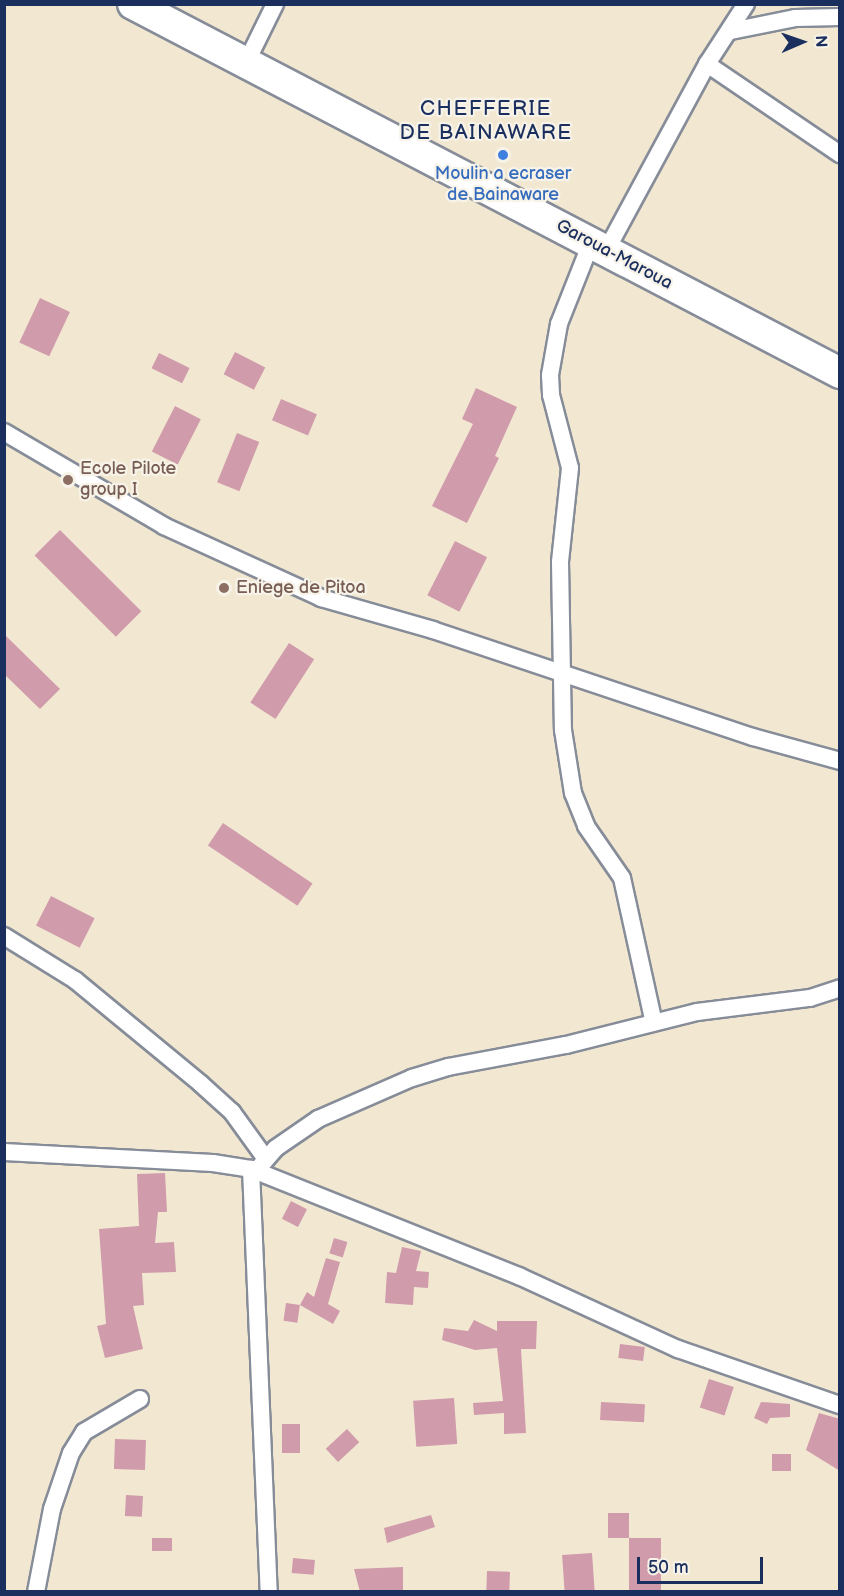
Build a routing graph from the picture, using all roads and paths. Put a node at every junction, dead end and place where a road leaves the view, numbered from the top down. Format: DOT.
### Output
graph roads {
  1 [pos="133,4"];
  2 [pos="275,4"];
  3 [pos="746,4"];
  4 [pos="840,17"];
  5 [pos="731,31"];
  6 [pos="246,63"];
  7 [pos="707,64"];
  8 [pos="840,154"];
  9 [pos="598,247"];
  10 [pos="840,373"];
  11 [pos="4,432"];
  12 [pos="565,674"];
  13 [pos="840,760"];
  14 [pos="4,936"];
  15 [pos="840,988"];
  16 [pos="654,1023"];
  17 [pos="4,1152"];
  18 [pos="258,1166"];
  19 [pos="140,1399"];
  20 [pos="840,1405"];
  21 [pos="36,1592"];
  22 [pos="269,1592"];
  1 -- 6 [label="highway, Garoua-Maroua"];
  2 -- 6 [label="street"];
  3 -- 5 [label="street"];
  4 -- 5 [label="street"];
  5 -- 7 [label="street"];
  6 -- 9 [label="highway, Garoua-Maroua"];
  7 -- 8 [label="street"];
  7 -- 9 [label="street"];
  9 -- 10 [label="highway, Garoua-Maroua"];
  9 -- 12 [label="street"];
  11 -- 12 [label="street"];
  12 -- 13 [label="street"];
  12 -- 16 [label="street"];
  14 -- 18 [label="street"];
  15 -- 16 [label="street"];
  16 -- 18 [label="street"];
  17 -- 18 [label="street"];
  18 -- 20 [label="street"];
  18 -- 22 [label="street"];
  19 -- 21 [label="street"];
}
